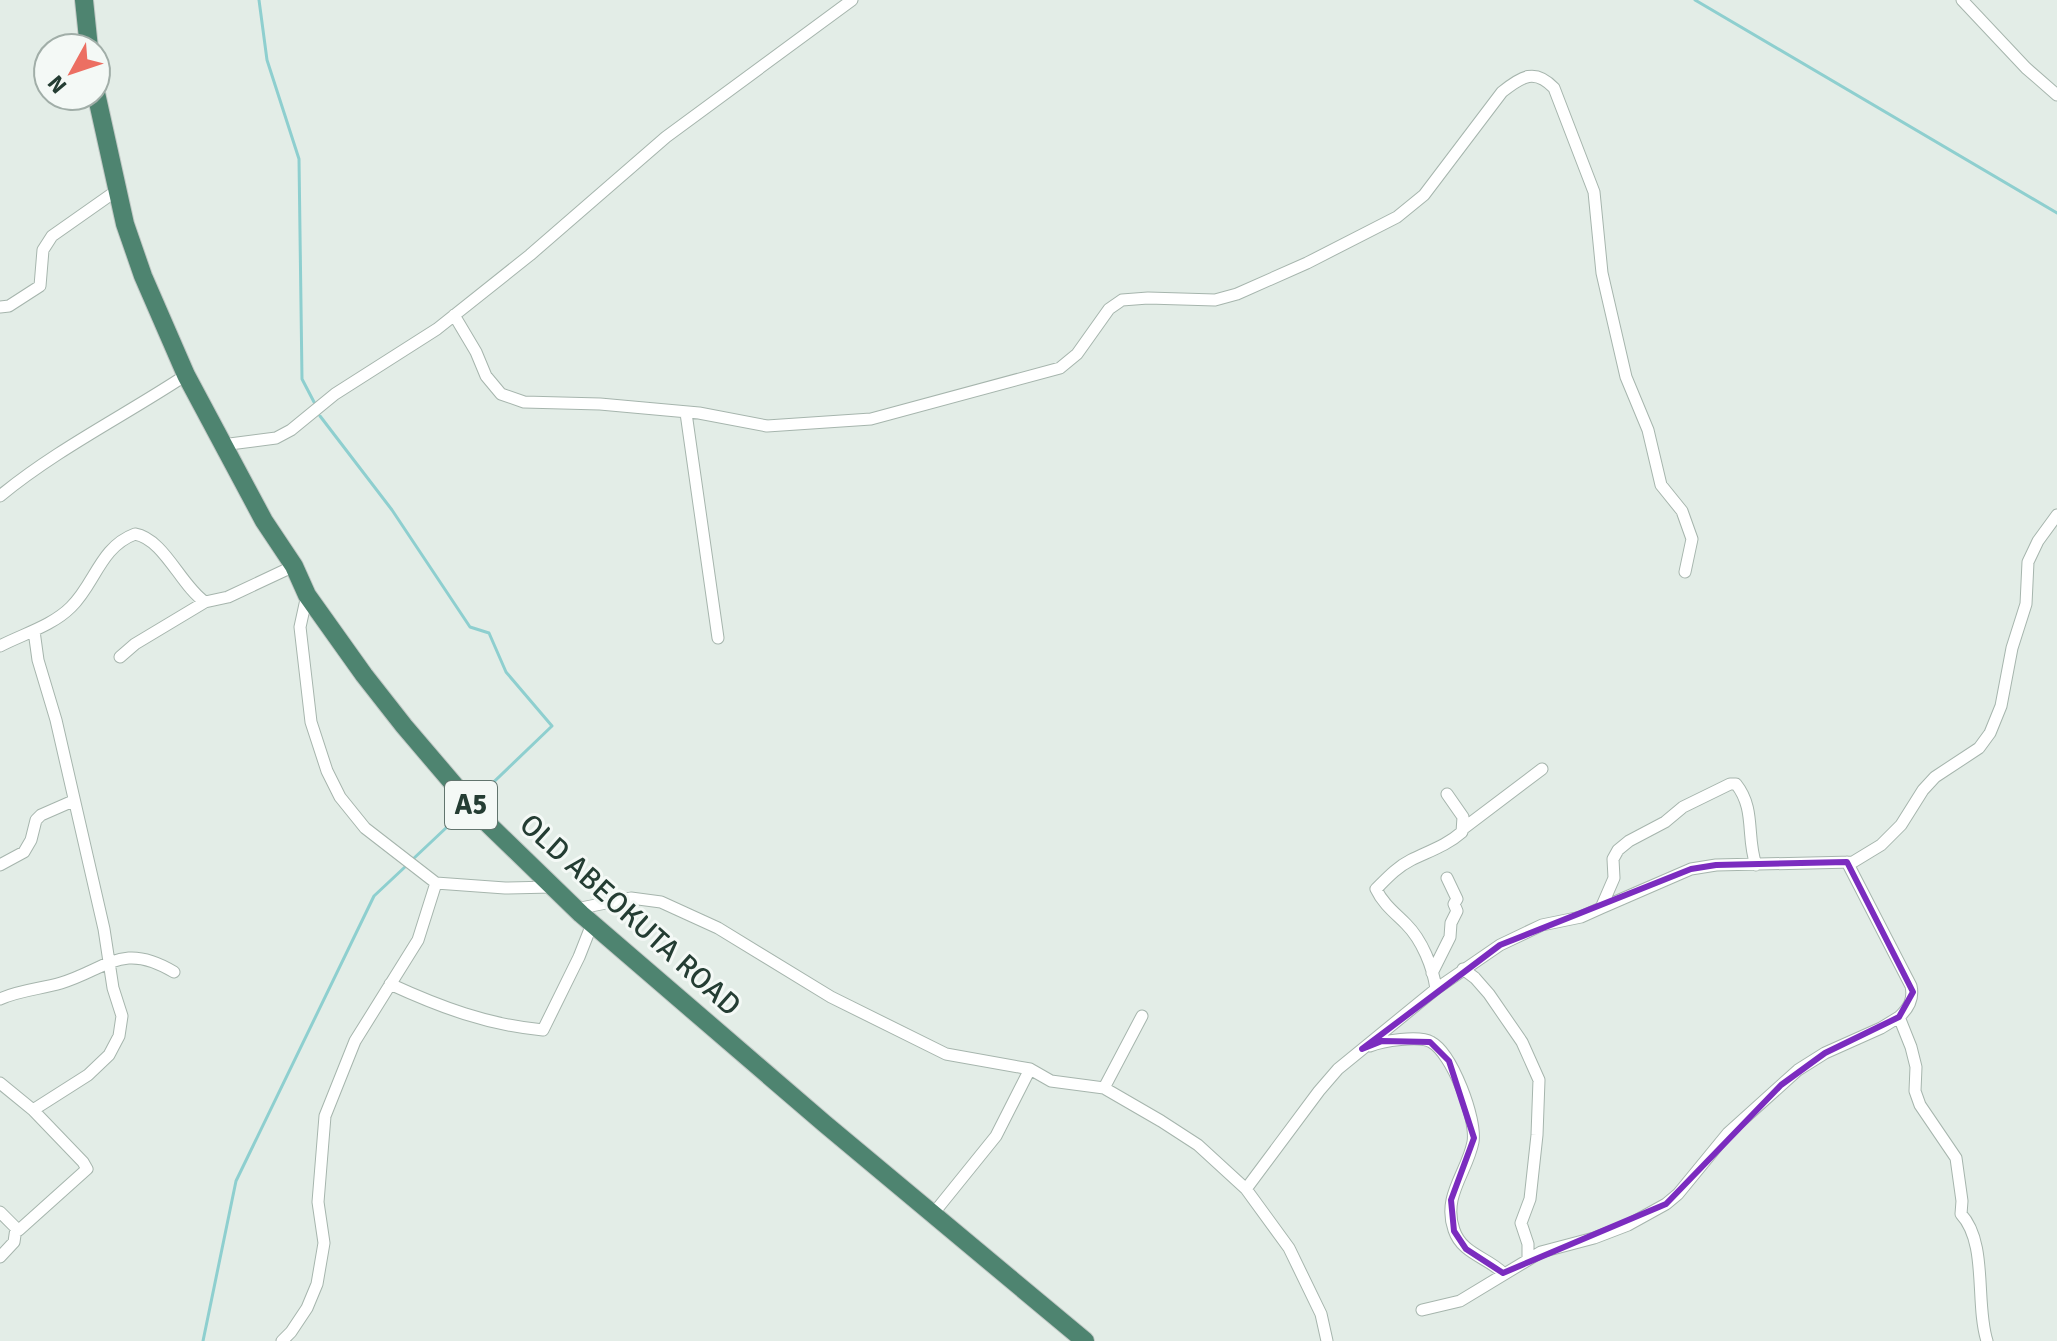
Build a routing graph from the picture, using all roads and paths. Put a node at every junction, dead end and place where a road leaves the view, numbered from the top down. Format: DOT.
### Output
graph roads {
  1 [pos="84,0"];
  2 [pos="852,0"];
  3 [pos="1962,0"];
  4 [pos="87,32"];
  5 [pos="2057,95"];
  6 [pos="100,112"];
  7 [pos="116,191"];
  8 [pos="0,307"];
  9 [pos="454,315"];
  10 [pos="186,375"];
  11 [pos="686,413"];
  12 [pos="222,445"];
  13 [pos="0,496"];
  14 [pos="2057,515"];
  15 [pos="294,566"];
  16 [pos="1685,572"];
  17 [pos="307,595"];
  18 [pos="205,602"];
  19 [pos="34,631"];
  20 [pos="718,638"];
  21 [pos="0,646"];
  22 [pos="120,657"];
  23 [pos="1542,769"];
  24 [pos="1447,794"];
  25 [pos="73,801"];
  26 [pos="1464,828"];
  27 [pos="1847,862"];
  28 [pos="0,865"];
  29 [pos="1756,865"];
  30 [pos="1447,878"];
  31 [pos="436,883"];
  32 [pos="552,887"];
  33 [pos="1601,908"];
  34 [pos="576,909"];
  35 [pos="592,924"];
  36 [pos="110,960"];
  37 [pos="1463,969"];
  38 [pos="174,972"];
  39 [pos="1432,973"];
  40 [pos="390,984"];
  41 [pos="1436,989"];
  42 [pos="0,999"];
  43 [pos="1142,1016"];
  44 [pos="1899,1017"];
  45 [pos="1362,1049"];
  46 [pos="1030,1069"];
  47 [pos="0,1083"];
  48 [pos="1104,1088"];
  49 [pos="33,1110"];
  50 [pos="1246,1189"];
  51 [pos="0,1212"];
  52 [pos="933,1214"];
  53 [pos="16,1227"];
  54 [pos="0,1257"];
  55 [pos="1528,1258"];
  56 [pos="1503,1273"];
  57 [pos="1422,1310"];
  58 [pos="282,1341"];
  59 [pos="1085,1341"];
  60 [pos="1327,1341"];
  61 [pos="1987,1341"];
  1 -- 4 [label="highway"];
  2 -- 9 [label="street"];
  3 -- 5 [label="street"];
  6 -- 7 [label="highway, OLD ABEOKUTA ROAD / A5"];
  7 -- 8 [label="street"];
  7 -- 10 [label="highway, OLD ABEOKUTA ROAD / A5"];
  9 -- 11 [label="street"];
  9 -- 12 [label="street"];
  10 -- 12 [label="highway, OLD ABEOKUTA ROAD / A5"];
  10 -- 13 [label="street"];
  11 -- 16 [label="street"];
  11 -- 20 [label="street"];
  12 -- 15 [label="highway, OLD ABEOKUTA ROAD / A5"];
  14 -- 27 [label="street"];
  15 -- 17 [label="highway, OLD ABEOKUTA ROAD / A5"];
  15 -- 18 [label="street"];
  17 -- 31 [label="street"];
  17 -- 32 [label="highway, OLD ABEOKUTA ROAD / A5"];
  18 -- 19 [label="street"];
  18 -- 22 [label="street"];
  19 -- 21 [label="street"];
  19 -- 25 [label="street"];
  23 -- 26 [label="street"];
  24 -- 26 [label="street"];
  25 -- 28 [label="street"];
  25 -- 36 [label="street"];
  26 -- 39 [label="street"];
  27 -- 29 [label="street"];
  27 -- 44 [label="street"];
  29 -- 33 [label="street"];
  29 -- 33 [label="street"];
  30 -- 39 [label="street"];
  31 -- 32 [label="street"];
  31 -- 40 [label="street"];
  32 -- 34 [label="highway, OLD ABEOKUTA ROAD / A5"];
  33 -- 37 [label="street"];
  34 -- 35 [label="highway, OLD ABEOKUTA ROAD / A5"];
  34 -- 46 [label="street"];
  35 -- 40 [label="street"];
  35 -- 52 [label="highway, OLD ABEOKUTA ROAD / A5"];
  36 -- 38 [label="street"];
  36 -- 42 [label="street"];
  36 -- 49 [label="street"];
  37 -- 41 [label="street"];
  37 -- 55 [label="street"];
  39 -- 41 [label="street"];
  40 -- 58 [label="street"];
  41 -- 45 [label="street"];
  43 -- 48 [label="street"];
  44 -- 55 [label="street"];
  44 -- 61 [label="street"];
  45 -- 50 [label="street"];
  45 -- 56 [label="street"];
  46 -- 48 [label="street"];
  46 -- 52 [label="street"];
  47 -- 49 [label="street"];
  48 -- 50 [label="street"];
  49 -- 53 [label="street"];
  50 -- 60 [label="street"];
  51 -- 53 [label="street"];
  52 -- 59 [label="highway, OLD ABEOKUTA ROAD / A5"];
  53 -- 54 [label="street"];
  55 -- 56 [label="street"];
  56 -- 57 [label="street"];
}
